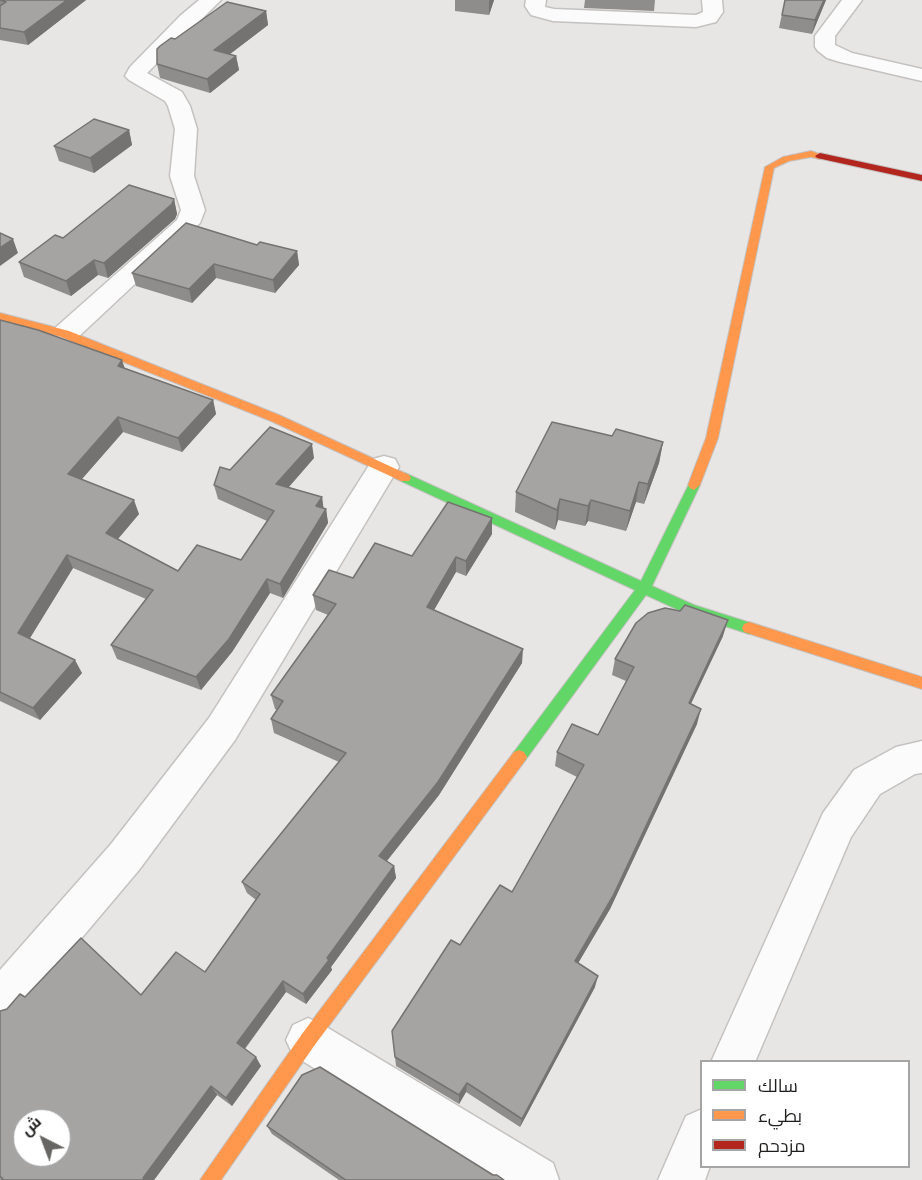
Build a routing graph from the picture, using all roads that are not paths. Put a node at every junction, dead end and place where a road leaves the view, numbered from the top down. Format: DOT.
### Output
graph roads {
  1 [pos="211,0"];
  2 [pos="536,0"];
  3 [pos="712,0"];
  4 [pos="852,0"];
  5 [pos="922,75"];
  6 [pos="922,178"];
  7 [pos="0,316"];
  8 [pos="66,334"];
  9 [pos="384,467"];
  10 [pos="644,588"];
  11 [pos="922,683"];
  12 [pos="922,757"];
  13 [pos="0,1002"];
  14 [pos="308,1040"];
  15 [pos="734,1060"];
  16 [pos="700,1137"];
  17 [pos="210,1180"];
  18 [pos="536,1180"];
  19 [pos="681,1180"];
  1 -- 8 [label="street"];
  2 -- 3 [label="street"];
  4 -- 5 [label="street"];
  6 -- 10 [label="street"];
  7 -- 8 [label="street"];
  8 -- 9 [label="street"];
  9 -- 10 [label="street"];
  9 -- 13 [label="street"];
  10 -- 11 [label="street"];
  10 -- 14 [label="street"];
  12 -- 15 [label="street"];
  14 -- 17 [label="street"];
  14 -- 18 [label="street"];
  16 -- 19 [label="street"];
}
